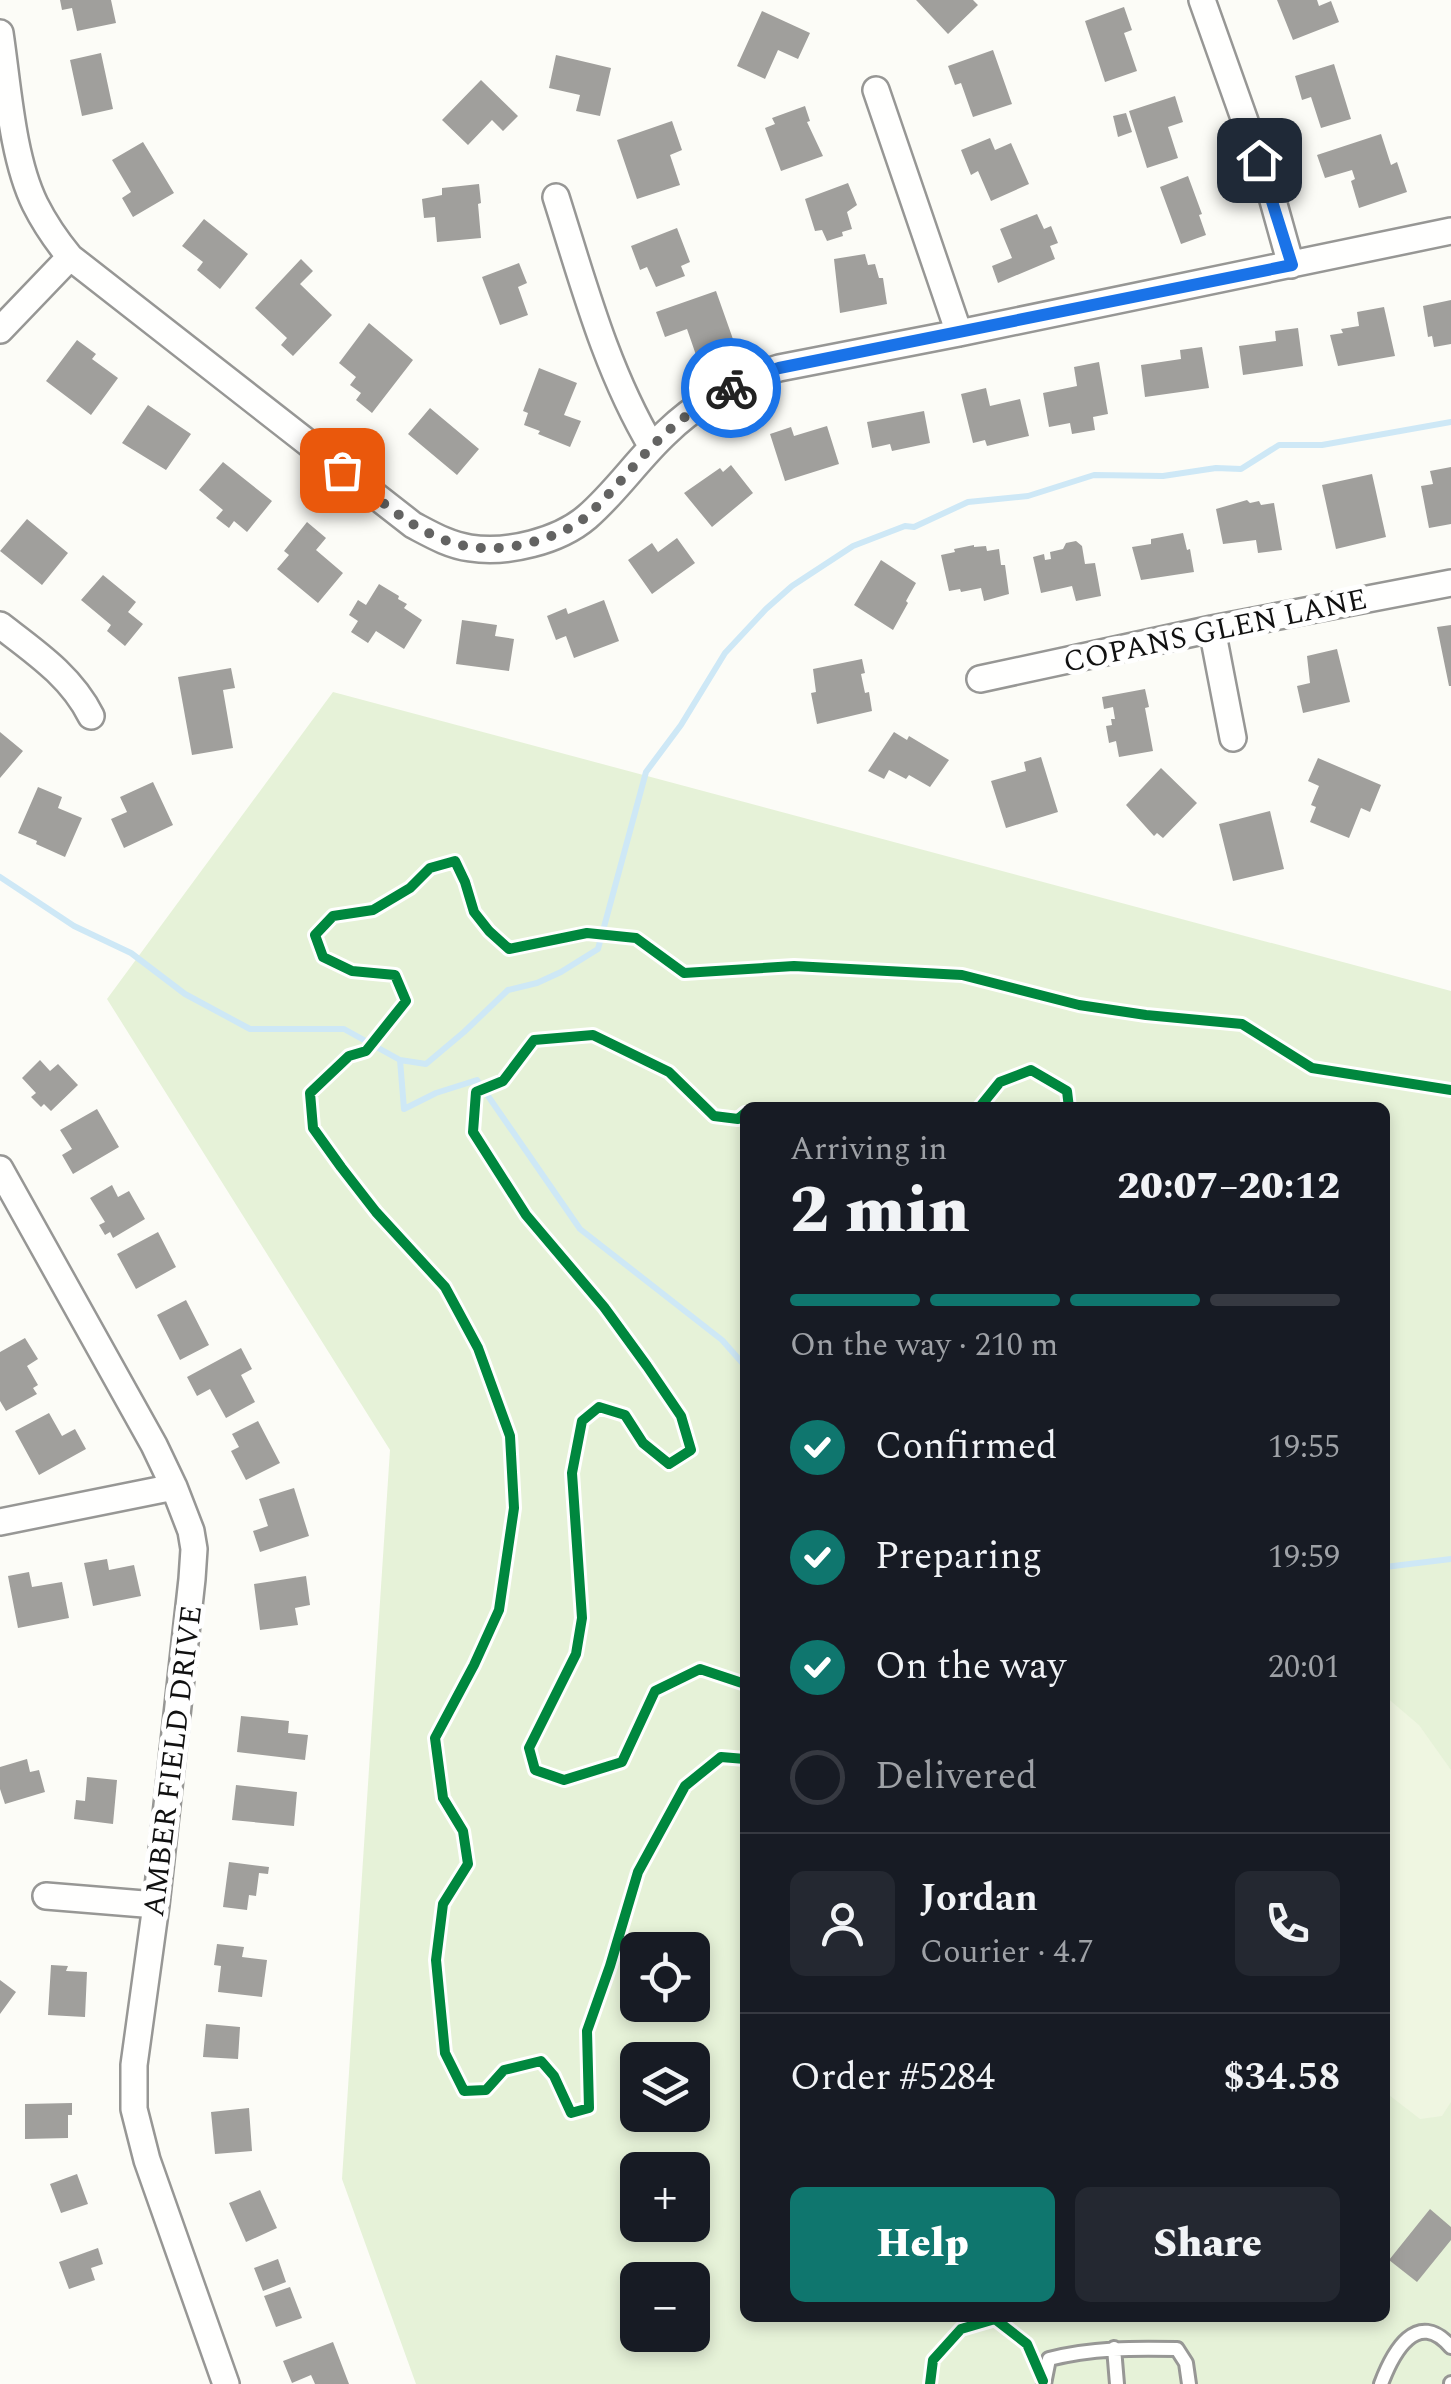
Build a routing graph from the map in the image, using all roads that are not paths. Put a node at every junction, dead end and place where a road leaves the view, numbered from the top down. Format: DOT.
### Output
graph roads {
  1 [pos="1202,0"];
  2 [pos="0,33"];
  3 [pos="876,90"];
  4 [pos="556,196"];
  5 [pos="1451,231"];
  6 [pos="70,257"];
  7 [pos="1292,265"];
  8 [pos="0,330"];
  9 [pos="958,333"];
  10 [pos="652,447"];
  11 [pos="1451,583"];
  12 [pos="0,625"];
  13 [pos="1212,629"];
  14 [pos="980,679"];
  15 [pos="91,716"];
  16 [pos="1233,738"];
  17 [pos="0,1169"];
  18 [pos="174,1487"];
  19 [pos="0,1522"];
  20 [pos="46,1896"];
  21 [pos="156,1905"];
  22 [pos="1451,2347"];
  23 [pos="1114,2348"];
  24 [pos="226,2384"];
  25 [pos="1044,2384"];
  26 [pos="1117,2384"];
  27 [pos="1188,2384"];
  28 [pos="1381,2384"];
  1 -- 7 [label="street"];
  2 -- 6 [label="street"];
  3 -- 9 [label="street"];
  4 -- 10 [label="street"];
  5 -- 7 [label="street"];
  6 -- 8 [label="street"];
  6 -- 10 [label="street"];
  7 -- 9 [label="street"];
  9 -- 10 [label="street"];
  11 -- 13 [label="street, COPANS GLEN LANE"];
  12 -- 15 [label="street"];
  13 -- 14 [label="street, COPANS GLEN LANE"];
  13 -- 16 [label="street"];
  17 -- 18 [label="street, AMBER FIELD DRIVE"];
  18 -- 19 [label="street"];
  18 -- 21 [label="street, AMBER FIELD DRIVE"];
  20 -- 21 [label="street"];
  21 -- 24 [label="street, AMBER FIELD DRIVE"];
  22 -- 28 [label="lane"];
  23 -- 25 [label="lane"];
  23 -- 26 [label="lane"];
  23 -- 27 [label="lane"];
}
